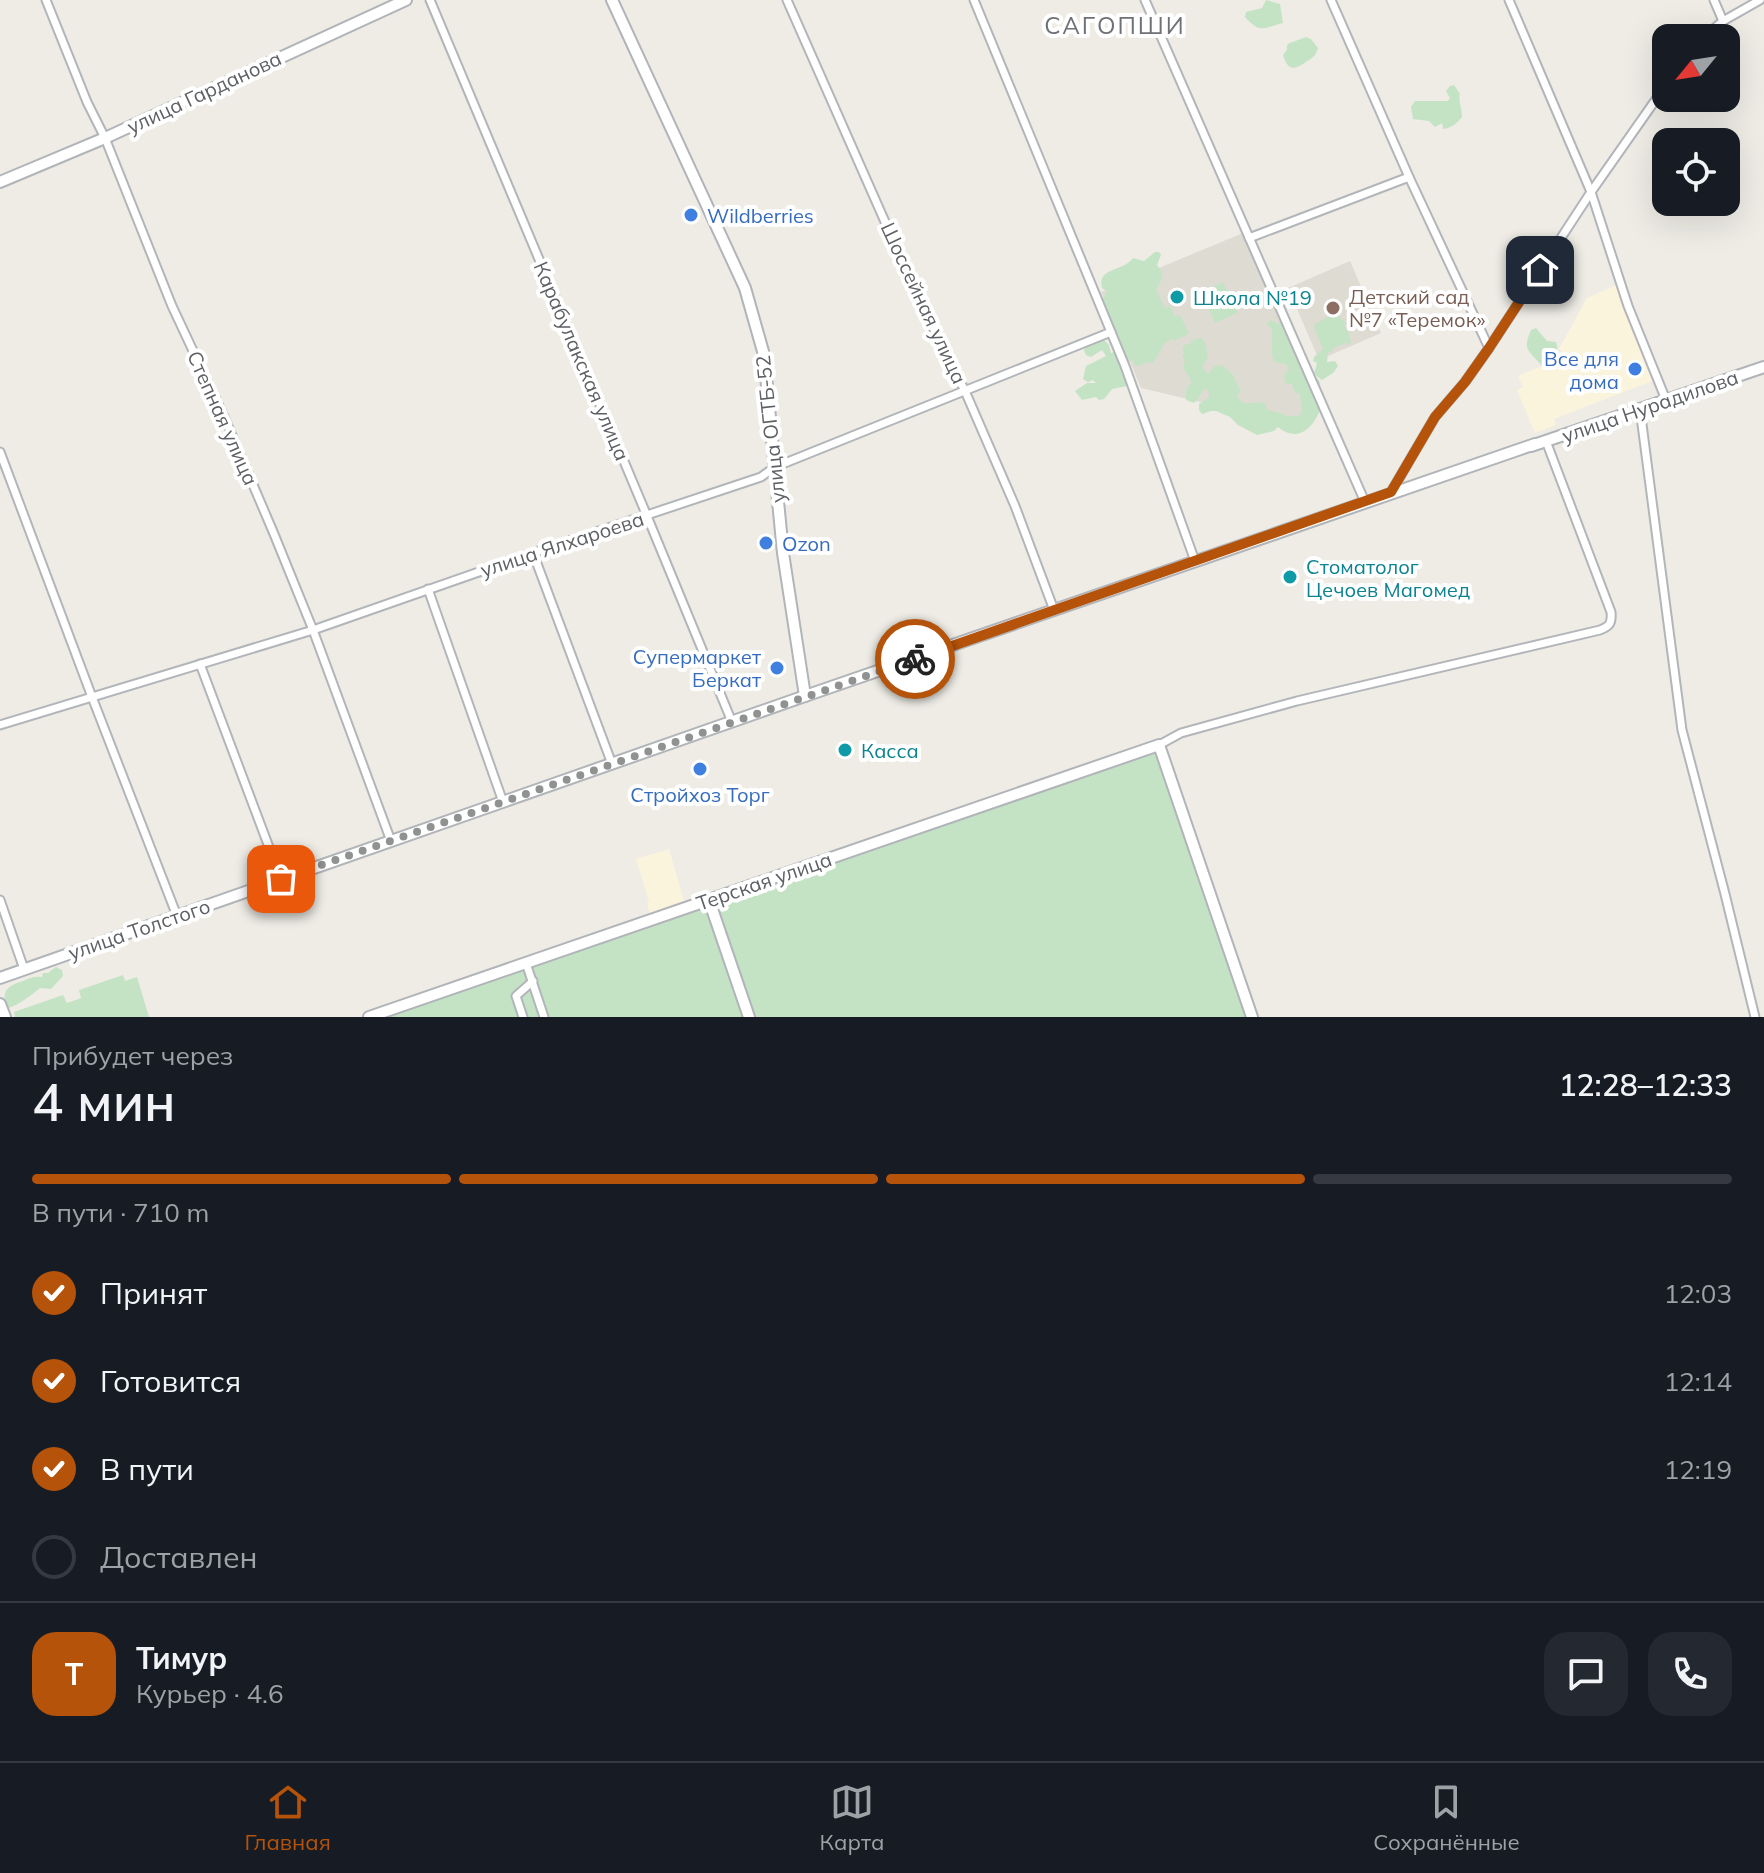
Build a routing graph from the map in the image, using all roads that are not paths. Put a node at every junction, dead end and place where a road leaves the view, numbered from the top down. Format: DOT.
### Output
graph roads {
  1 [pos="46,0"];
  2 [pos="406,0"];
  3 [pos="430,0"];
  4 [pos="612,0"];
  5 [pos="787,0"];
  6 [pos="974,0"];
  7 [pos="1145,0"];
  8 [pos="1331,0"];
  9 [pos="1509,0"];
  10 [pos="1714,0"];
  11 [pos="1760,0"];
  12 [pos="1723,21"];
  13 [pos="1719,24"];
  14 [pos="1652,105"];
  15 [pos="105,138"];
  16 [pos="1409,177"];
  17 [pos="0,182"];
  18 [pos="1591,192"];
  19 [pos="1249,238"];
  20 [pos="1111,332"];
  21 [pos="1489,348"];
  22 [pos="1764,367"];
  23 [pos="1764,374"];
  24 [pos="965,391"];
  25 [pos="1666,400"];
  26 [pos="1640,409"];
  27 [pos="1540,442"];
  28 [pos="0,452"];
  29 [pos="775,467"];
  30 [pos="1391,492"];
  31 [pos="1365,502"];
  32 [pos="647,516"];
  33 [pos="533,553"];
  34 [pos="1195,561"];
  35 [pos="428,589"];
  36 [pos="1054,610"];
  37 [pos="313,630"];
  38 [pos="200,664"];
  39 [pos="805,696"];
  40 [pos="92,697"];
  41 [pos="732,722"];
  42 [pos="0,725"];
  43 [pos="1159,745"];
  44 [pos="612,764"];
  45 [pos="503,802"];
  46 [pos="391,841"];
  47 [pos="281,879"];
  48 [pos="0,900"];
  49 [pos="709,900"];
  50 [pos="177,916"];
  51 [pos="526,963"];
  52 [pos="24,969"];
  53 [pos="0,978"];
  54 [pos="533,981"];
  55 [pos="0,1004"];
  56 [pos="5,1017"];
  57 [pos="369,1017"];
  58 [pos="523,1017"];
  59 [pos="544,1017"];
  60 [pos="749,1017"];
  61 [pos="1252,1017"];
  62 [pos="1755,1017"];
  1 -- 15 [label="street, Степная улица"];
  2 -- 15 [label="street, улица Гарданова"];
  3 -- 32 [label="street, Карабулакская улица"];
  4 -- 29 [label="street, улица ОГТБ-52"];
  5 -- 24 [label="street, Шоссейная улица"];
  6 -- 20 [label="street"];
  7 -- 19 [label="street"];
  8 -- 16 [label="street"];
  9 -- 18 [label="street"];
  10 -- 12 [label="street"];
  11 -- 12 [label="street"];
  12 -- 13 [label="street"];
  14 -- 18 [label="street"];
  15 -- 17 [label="street, улица Гарданова"];
  15 -- 37 [label="street, Степная улица"];
  16 -- 19 [label="street"];
  16 -- 21 [label="street"];
  18 -- 21 [label="street"];
  18 -- 25 [label="street"];
  19 -- 31 [label="street"];
  20 -- 24 [label="street, улица Ялхароева"];
  20 -- 34 [label="street"];
  21 -- 30 [label="street"];
  22 -- 23 [label="street"];
  22 -- 25 [label="street, улица Нурадилова"];
  24 -- 29 [label="street, улица Ялхароева"];
  24 -- 36 [label="street, Шоссейная улица"];
  25 -- 26 [label="street, улица Нурадилова"];
  26 -- 27 [label="street, улица Нурадилова"];
  26 -- 62 [label="street"];
  27 -- 30 [label="street, улица Нурадилова"];
  27 -- 31 [label="street, улица Нурадилова"];
  27 -- 43 [label="street"];
  28 -- 40 [label="street"];
  29 -- 32 [label="street, улица Ялхароева"];
  29 -- 39 [label="street, улица ОГТБ-52"];
  30 -- 31 [label="street, улица Нурадилова"];
  31 -- 34 [label="street, улица Толстого"];
  32 -- 33 [label="street, улица Ялхароева"];
  32 -- 41 [label="street, Карабулакская улица"];
  33 -- 35 [label="street, улица Ялхароева"];
  33 -- 44 [label="street"];
  34 -- 36 [label="street, улица Толстого"];
  35 -- 37 [label="street, улица Ялхароева"];
  35 -- 45 [label="street"];
  36 -- 39 [label="street, улица Толстого"];
  37 -- 38 [label="street, улица Ялхароева"];
  37 -- 46 [label="street, Степная улица"];
  38 -- 40 [label="street, улица Ялхароева"];
  38 -- 47 [label="street"];
  39 -- 41 [label="street, улица Толстого"];
  40 -- 42 [label="street, улица Ялхароева"];
  40 -- 50 [label="street"];
  41 -- 44 [label="street, улица Толстого"];
  43 -- 49 [label="street, Терская улица"];
  43 -- 61 [label="street"];
  44 -- 45 [label="street, улица Толстого"];
  45 -- 46 [label="street, улица Толстого"];
  46 -- 47 [label="street, улица Толстого"];
  47 -- 50 [label="street, улица Толстого"];
  48 -- 52 [label="street"];
  49 -- 51 [label="street, Терская улица"];
  49 -- 60 [label="street"];
  50 -- 52 [label="street, улица Толстого"];
  51 -- 54 [label="street"];
  51 -- 57 [label="street, Терская улица"];
  52 -- 53 [label="street, улица Толстого"];
  54 -- 58 [label="street"];
  54 -- 59 [label="street"];
  55 -- 56 [label="street"];
}
